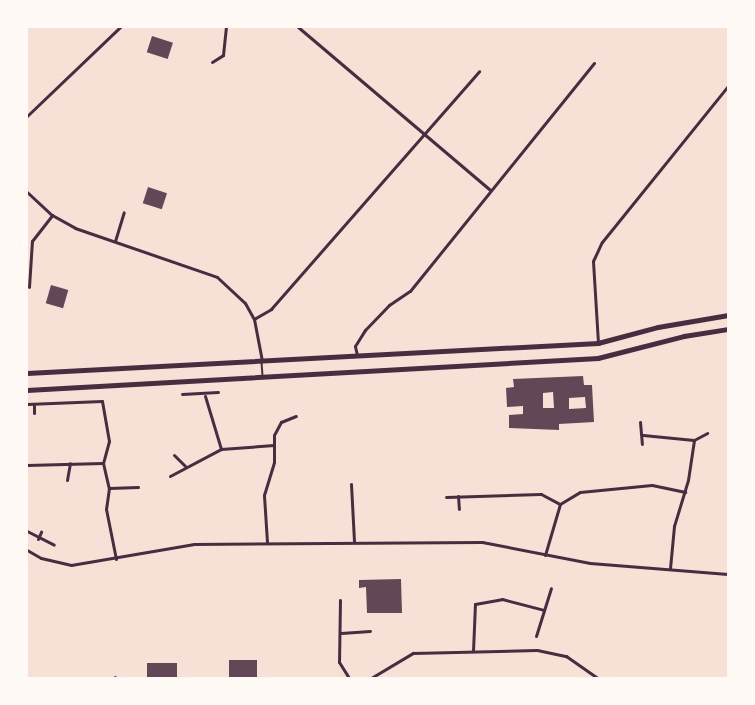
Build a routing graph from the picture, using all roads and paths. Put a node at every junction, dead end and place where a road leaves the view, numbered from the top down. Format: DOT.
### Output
graph roads {
  1 [pos="120,27"];
  2 [pos="226,27"];
  3 [pos="298,27"];
  4 [pos="212,62"];
  5 [pos="594,63"];
  6 [pos="479,71"];
  7 [pos="728,86"];
  8 [pos="27,116"];
  9 [pos="420,134"];
  10 [pos="490,190"];
  11 [pos="27,192"];
  12 [pos="124,212"];
  13 [pos="52,215"];
  14 [pos="115,241"];
  15 [pos="29,287"];
  16 [pos="728,315"];
  17 [pos="254,319"];
  18 [pos="728,329"];
  19 [pos="598,343"];
  20 [pos="357,357"];
  21 [pos="262,361"];
  22 [pos="27,373"];
  23 [pos="263,378"];
  24 [pos="27,390"];
  25 [pos="218,393"];
  26 [pos="182,394"];
  27 [pos="205,396"];
  28 [pos="27,404"];
  29 [pos="34,404"];
  30 [pos="34,413"];
  31 [pos="296,416"];
  32 [pos="640,422"];
  33 [pos="707,433"];
  34 [pos="643,435"];
  35 [pos="694,440"];
  36 [pos="642,444"];
  37 [pos="274,445"];
  38 [pos="221,449"];
  39 [pos="174,455"];
  40 [pos="70,463"];
  41 [pos="103,463"];
  42 [pos="27,465"];
  43 [pos="185,466"];
  44 [pos="170,476"];
  45 [pos="67,480"];
  46 [pos="351,484"];
  47 [pos="138,487"];
  48 [pos="109,488"];
  49 [pos="685,492"];
  50 [pos="458,496"];
  51 [pos="446,497"];
  52 [pos="561,504"];
  53 [pos="459,509"];
  54 [pos="27,531"];
  55 [pos="42,532"];
  56 [pos="38,539"];
  57 [pos="267,542"];
  58 [pos="354,542"];
  59 [pos="54,545"];
  60 [pos="27,550"];
  61 [pos="545,555"];
  62 [pos="116,559"];
  63 [pos="670,568"];
  64 [pos="728,574"];
  65 [pos="551,588"];
  66 [pos="340,600"];
  67 [pos="544,610"];
  68 [pos="370,632"];
  69 [pos="341,633"];
  70 [pos="536,636"];
  71 [pos="473,651"];
  72 [pos="350,678"];
  73 [pos="371,678"];
  74 [pos="597,678"];
  1 -- 8 [label="street"];
  2 -- 4 [label="street"];
  3 -- 9 [label="street"];
  5 -- 10 [label="street"];
  6 -- 9 [label="street"];
  7 -- 19 [label="street"];
  9 -- 10 [label="street"];
  9 -- 17 [label="street"];
  10 -- 20 [label="street"];
  11 -- 13 [label="street"];
  12 -- 14 [label="street"];
  13 -- 14 [label="street"];
  13 -- 15 [label="street"];
  14 -- 17 [label="street"];
  16 -- 19 [label="street"];
  17 -- 21 [label="street"];
  18 -- 23 [label="street"];
  19 -- 20 [label="street"];
  20 -- 21 [label="street"];
  21 -- 22 [label="street"];
  21 -- 23 [label="lane"];
  23 -- 24 [label="street"];
  25 -- 27 [label="street"];
  26 -- 27 [label="street"];
  27 -- 38 [label="street"];
  28 -- 29 [label="street"];
  29 -- 30 [label="street"];
  29 -- 41 [label="street"];
  31 -- 37 [label="street"];
  32 -- 34 [label="street"];
  33 -- 35 [label="street"];
  34 -- 35 [label="street"];
  34 -- 36 [label="street"];
  35 -- 49 [label="street"];
  37 -- 38 [label="street"];
  37 -- 57 [label="street"];
  38 -- 43 [label="street"];
  39 -- 43 [label="street"];
  40 -- 41 [label="street"];
  40 -- 42 [label="street"];
  40 -- 45 [label="street"];
  41 -- 48 [label="street"];
  43 -- 44 [label="street"];
  46 -- 58 [label="street"];
  47 -- 48 [label="street"];
  48 -- 62 [label="street"];
  49 -- 52 [label="street"];
  49 -- 63 [label="street"];
  50 -- 51 [label="street"];
  50 -- 52 [label="street"];
  50 -- 53 [label="street"];
  52 -- 61 [label="street"];
  54 -- 56 [label="street"];
  55 -- 56 [label="street"];
  56 -- 59 [label="street"];
  57 -- 58 [label="street"];
  57 -- 62 [label="street"];
  58 -- 61 [label="street"];
  60 -- 62 [label="street"];
  61 -- 63 [label="street"];
  63 -- 64 [label="street"];
  65 -- 67 [label="street"];
  66 -- 69 [label="street"];
  67 -- 70 [label="street"];
  67 -- 71 [label="street"];
  68 -- 69 [label="street"];
  69 -- 72 [label="street"];
  71 -- 73 [label="street"];
  71 -- 74 [label="street"];
}
